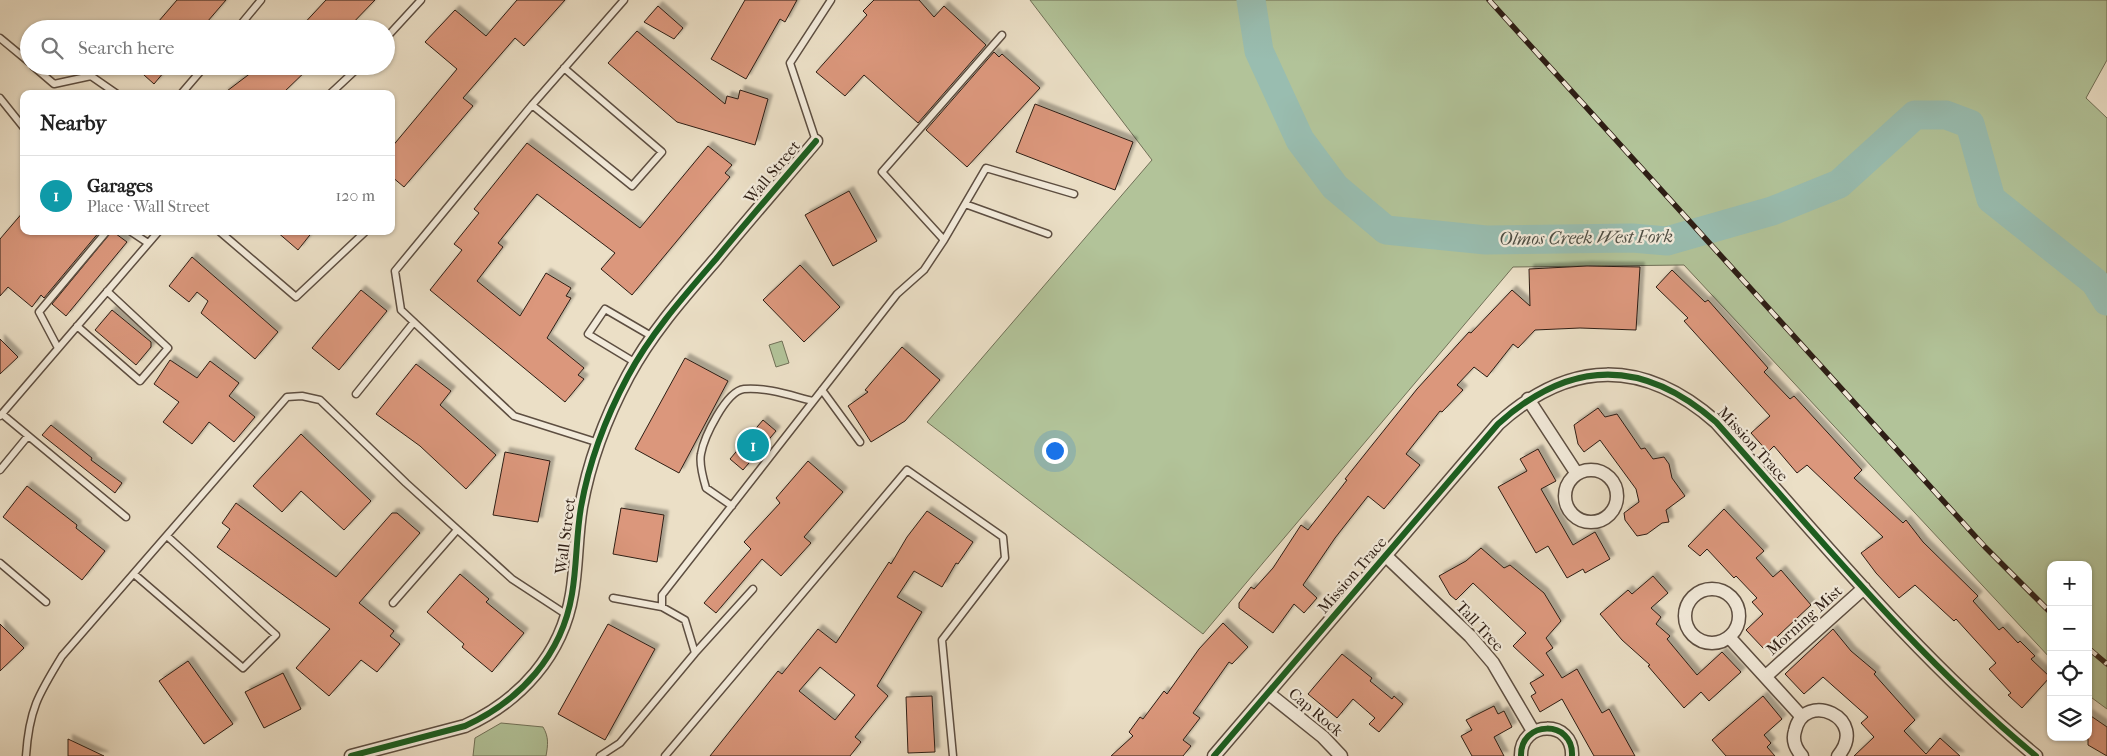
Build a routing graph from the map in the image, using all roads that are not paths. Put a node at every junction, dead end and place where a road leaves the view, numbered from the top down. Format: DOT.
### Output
graph roads {
  1 [pos="262,0"];
  2 [pos="421,0"];
  3 [pos="624,0"];
  4 [pos="831,0"];
  5 [pos="245,20"];
  6 [pos="395,28"];
  7 [pos="1002,35"];
  8 [pos="0,38"];
  9 [pos="20,55"];
  10 [pos="564,68"];
  11 [pos="44,75"];
  12 [pos="197,75"];
  13 [pos="350,75"];
  14 [pos="111,90"];
  15 [pos="184,90"];
  16 [pos="334,90"];
  17 [pos="0,98"];
  18 [pos="532,104"];
  19 [pos="20,123"];
  20 [pos="816,141"];
  21 [pos="1074,194"];
  22 [pos="965,204"];
  23 [pos="1048,234"];
  24 [pos="104,235"];
  25 [pos="137,235"];
  26 [pos="155,235"];
  27 [pos="223,235"];
  28 [pos="362,235"];
  29 [pos="944,240"];
  30 [pos="148,242"];
  31 [pos="107,291"];
  32 [pos="414,322"];
  33 [pos="77,326"];
  34 [pos="653,337"];
  35 [pos="58,348"];
  36 [pos="636,363"];
  37 [pos="822,390"];
  38 [pos="356,394"];
  39 [pos="1528,399"];
  40 [pos="813,401"];
  41 [pos="1,415"];
  42 [pos="28,436"];
  43 [pos="860,442"];
  44 [pos="599,443"];
  45 [pos="0,470"];
  46 [pos="1577,474"];
  47 [pos="732,506"];
  48 [pos="126,517"];
  49 [pos="457,530"];
  50 [pos="167,536"];
  51 [pos="1386,556"];
  52 [pos="0,563"];
  53 [pos="134,574"];
  54 [pos="1864,588"];
  55 [pos="753,589"];
  56 [pos="613,598"];
  57 [pos="46,602"];
  58 [pos="392,603"];
  59 [pos="662,607"];
  60 [pos="567,615"];
  61 [pos="1729,637"];
  62 [pos="695,653"];
  63 [pos="1766,676"];
  64 [pos="1268,693"];
  65 [pos="1802,717"];
  66 [pos="1533,731"];
  67 [pos="26,756"];
  68 [pos="351,756"];
  69 [pos="600,756"];
  70 [pos="665,756"];
  71 [pos="953,756"];
  72 [pos="1214,756"];
  73 [pos="1341,756"];
  74 [pos="1521,756"];
  75 [pos="1572,756"];
  76 [pos="1802,756"];
  77 [pos="1838,756"];
  78 [pos="2036,756"];
  1 -- 5 [label="lane"];
  2 -- 6 [label="lane"];
  3 -- 10 [label="lane"];
  4 -- 20 [label="lane"];
  7 -- 29 [label="lane"];
  8 -- 9 [label="lane"];
  10 -- 18 [label="lane"];
  10 -- 18 [label="lane"];
  11 -- 14 [label="lane"];
  12 -- 15 [label="lane"];
  13 -- 16 [label="lane"];
  17 -- 19 [label="lane"];
  18 -- 32 [label="lane"];
  20 -- 34 [label="street, Wall Street"];
  21 -- 22 [label="lane"];
  22 -- 23 [label="lane"];
  22 -- 29 [label="lane"];
  24 -- 35 [label="lane"];
  25 -- 30 [label="lane"];
  26 -- 30 [label="lane"];
  27 -- 28 [label="lane"];
  29 -- 37 [label="lane"];
  30 -- 31 [label="lane"];
  31 -- 33 [label="lane"];
  31 -- 33 [label="lane"];
  32 -- 38 [label="lane"];
  32 -- 44 [label="lane"];
  33 -- 35 [label="lane"];
  34 -- 36 [label="street, Wall Street"];
  34 -- 36 [label="lane"];
  35 -- 41 [label="lane"];
  36 -- 44 [label="street, Wall Street"];
  37 -- 40 [label="lane"];
  37 -- 43 [label="lane"];
  39 -- 46 [label="street"];
  39 -- 51 [label="street, Mission Trace"];
  39 -- 54 [label="street, Mission Trace"];
  40 -- 47 [label="lane"];
  40 -- 47 [label="lane"];
  41 -- 42 [label="lane"];
  42 -- 45 [label="lane"];
  42 -- 48 [label="lane"];
  44 -- 60 [label="street, Wall Street"];
  46 -- 46 [label="street"];
  47 -- 59 [label="lane"];
  49 -- 50 [label="lane"];
  49 -- 58 [label="lane"];
  49 -- 60 [label="lane"];
  50 -- 53 [label="lane"];
  50 -- 53 [label="lane"];
  51 -- 64 [label="street, Mission Trace"];
  51 -- 66 [label="street, Tall Tree"];
  52 -- 57 [label="lane"];
  53 -- 67 [label="lane"];
  54 -- 63 [label="street, Morning Mist"];
  54 -- 78 [label="street, Mission Trace"];
  55 -- 62 [label="lane"];
  56 -- 59 [label="lane"];
  59 -- 62 [label="lane"];
  60 -- 68 [label="street, Wall Street"];
  61 -- 61 [label="street"];
  61 -- 63 [label="street, Morning Mist"];
  62 -- 69 [label="lane"];
  63 -- 65 [label="street, Morning Mist"];
  64 -- 72 [label="street, Mission Trace"];
  64 -- 73 [label="street, Cap Rock"];
  65 -- 76 [label="street"];
  65 -- 77 [label="street"];
  66 -- 74 [label="street"];
  66 -- 75 [label="street"];
  70 -- 71 [label="lane"];
}
